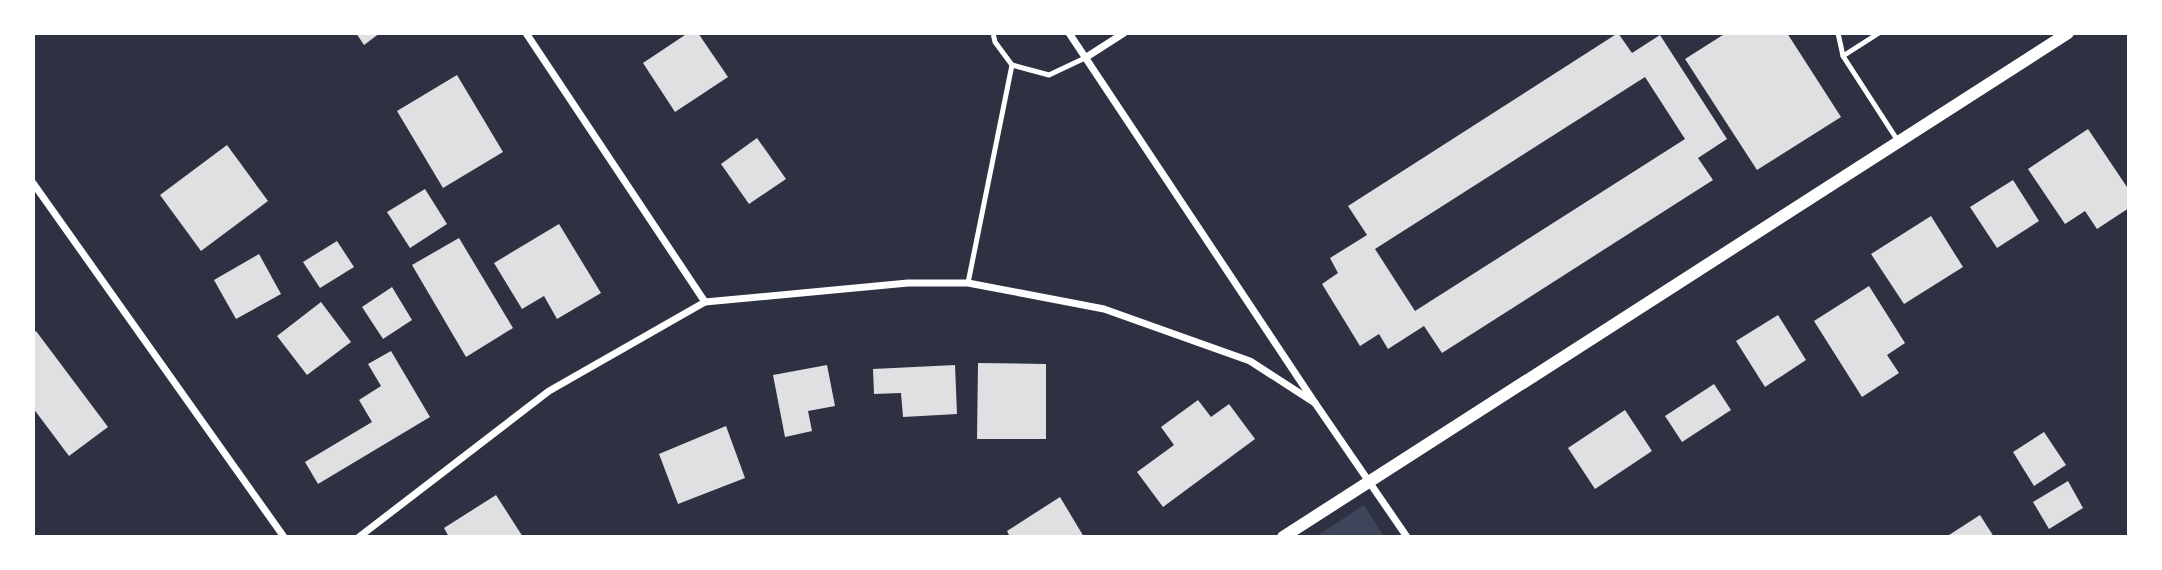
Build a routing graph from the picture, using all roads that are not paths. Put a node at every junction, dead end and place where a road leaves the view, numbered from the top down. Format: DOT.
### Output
graph roads {
  1 [pos="526,33"];
  2 [pos="993,33"];
  3 [pos="1069,33"];
  4 [pos="1124,33"];
  5 [pos="1838,33"];
  6 [pos="1879,33"];
  7 [pos="2068,33"];
  8 [pos="1843,56"];
  9 [pos="1086,58"];
  10 [pos="1012,65"];
  11 [pos="1899,142"];
  12 [pos="33,183"];
  13 [pos="968,283"];
  14 [pos="705,302"];
  15 [pos="1315,403"];
  16 [pos="1370,481"];
  17 [pos="285,537"];
  18 [pos="359,537"];
  19 [pos="1283,537"];
  20 [pos="1407,537"];
  1 -- 14 [label="street"];
  2 -- 10 [label="lane"];
  3 -- 9 [label="street"];
  4 -- 9 [label="street"];
  5 -- 8 [label="lane"];
  6 -- 8 [label="lane"];
  7 -- 11 [label="street"];
  8 -- 11 [label="lane"];
  9 -- 10 [label="lane"];
  9 -- 15 [label="street"];
  10 -- 13 [label="lane"];
  11 -- 16 [label="street"];
  12 -- 17 [label="street"];
  13 -- 14 [label="street"];
  13 -- 15 [label="street"];
  14 -- 18 [label="street"];
  15 -- 16 [label="street"];
  16 -- 19 [label="street"];
  16 -- 20 [label="street"];
}
